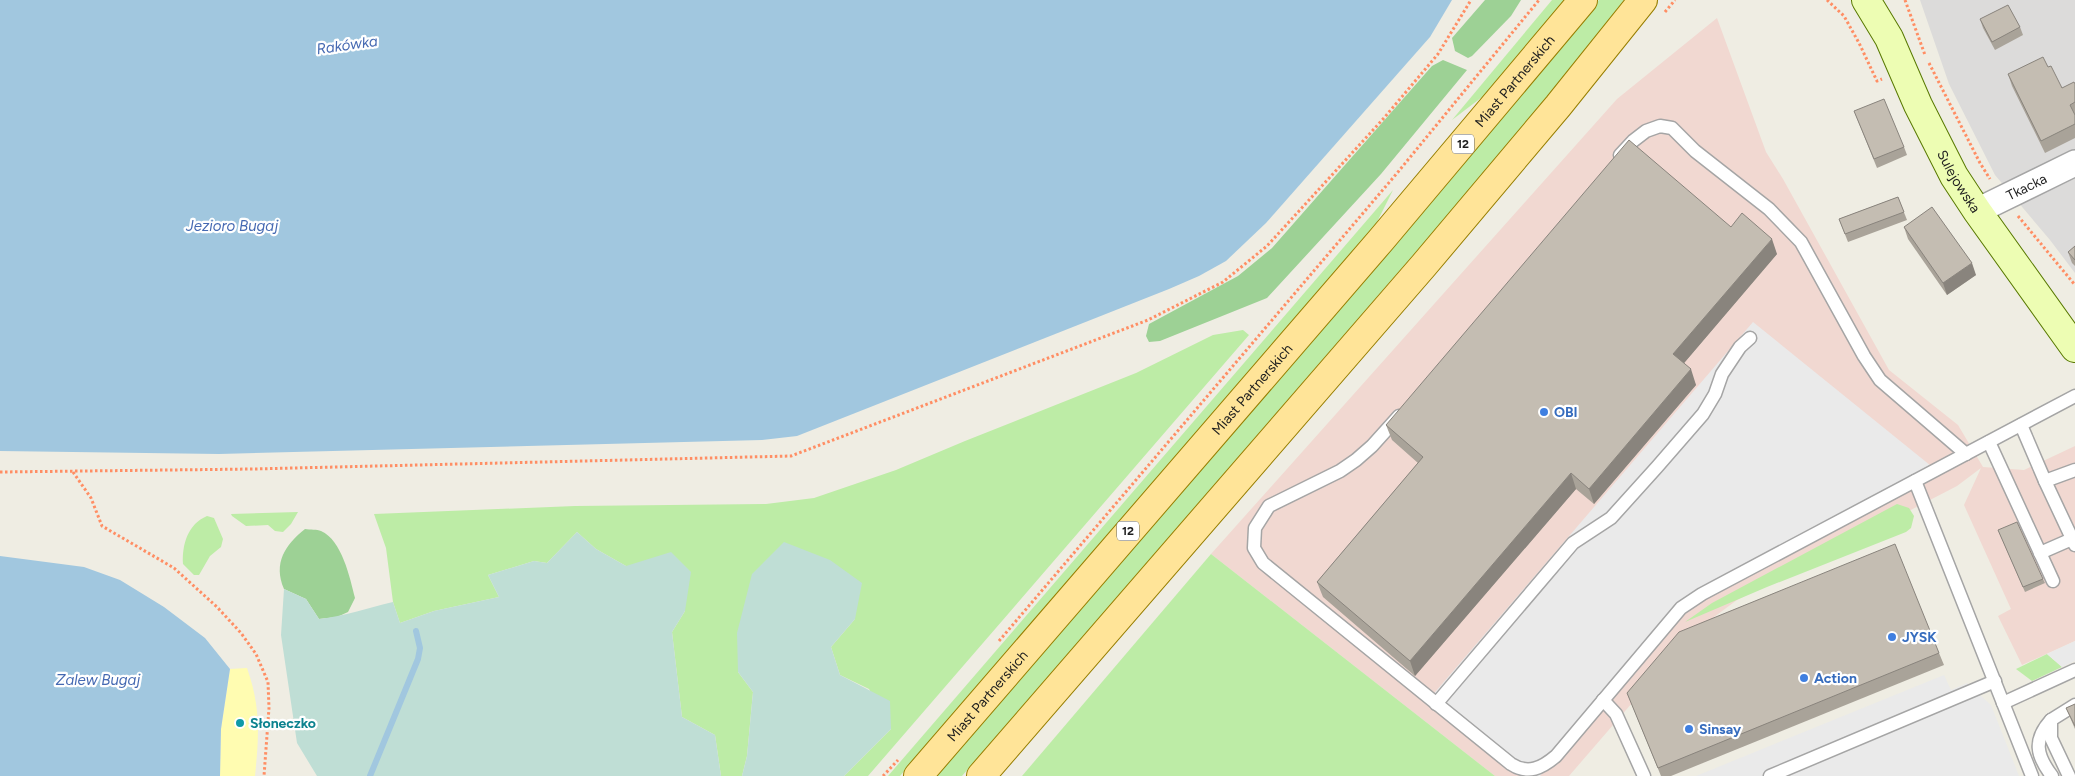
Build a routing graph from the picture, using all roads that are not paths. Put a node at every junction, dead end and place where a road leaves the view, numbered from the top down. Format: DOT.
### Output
graph roads {
  1 [pos="1582,0"];
  2 [pos="1643,0"];
  3 [pos="1866,0"];
  4 [pos="2075,163"];
  5 [pos="1610,168"];
  6 [pos="1977,211"];
  7 [pos="1750,338"];
  8 [pos="2075,348"];
  9 [pos="2075,396"];
  10 [pos="1407,406"];
  11 [pos="2021,425"];
  12 [pos="1989,442"];
  13 [pos="1966,454"];
  14 [pos="2075,470"];
  15 [pos="1915,481"];
  16 [pos="2045,481"];
  17 [pos="2074,542"];
  18 [pos="2040,553"];
  19 [pos="2053,581"];
  20 [pos="2075,670"];
  21 [pos="1995,681"];
  22 [pos="1603,700"];
  23 [pos="2003,703"];
  24 [pos="1436,704"];
  25 [pos="2075,705"];
  26 [pos="2051,720"];
  27 [pos="909,767"];
  28 [pos="981,776"];
  29 [pos="1644,776"];
  30 [pos="1770,776"];
  31 [pos="2032,776"];
  32 [pos="2052,776"];
  33 [pos="2069,776"];
  1 -- 27 [label="main road, Miast Partnerskich / 12"];
  2 -- 28 [label="main road"];
  3 -- 6 [label="main road, Sulejowska"];
  4 -- 6 [label="street, Tkacka"];
  5 -- 13 [label="lane"];
  6 -- 8 [label="main road, Sulejowska"];
  7 -- 24 [label="lane"];
  9 -- 11 [label="lane"];
  10 -- 24 [label="lane"];
  11 -- 12 [label="lane"];
  11 -- 16 [label="lane"];
  12 -- 13 [label="lane"];
  12 -- 18 [label="lane"];
  13 -- 15 [label="lane"];
  14 -- 16 [label="lane"];
  15 -- 21 [label="lane"];
  15 -- 22 [label="lane"];
  16 -- 17 [label="lane"];
  17 -- 18 [label="lane"];
  18 -- 19 [label="lane"];
  20 -- 23 [label="lane"];
  21 -- 23 [label="lane"];
  21 -- 30 [label="lane"];
  22 -- 24 [label="lane"];
  22 -- 29 [label="lane"];
  23 -- 31 [label="lane"];
  25 -- 26 [label="lane"];
  26 -- 32 [label="lane"];
  26 -- 33 [label="lane"];
}
